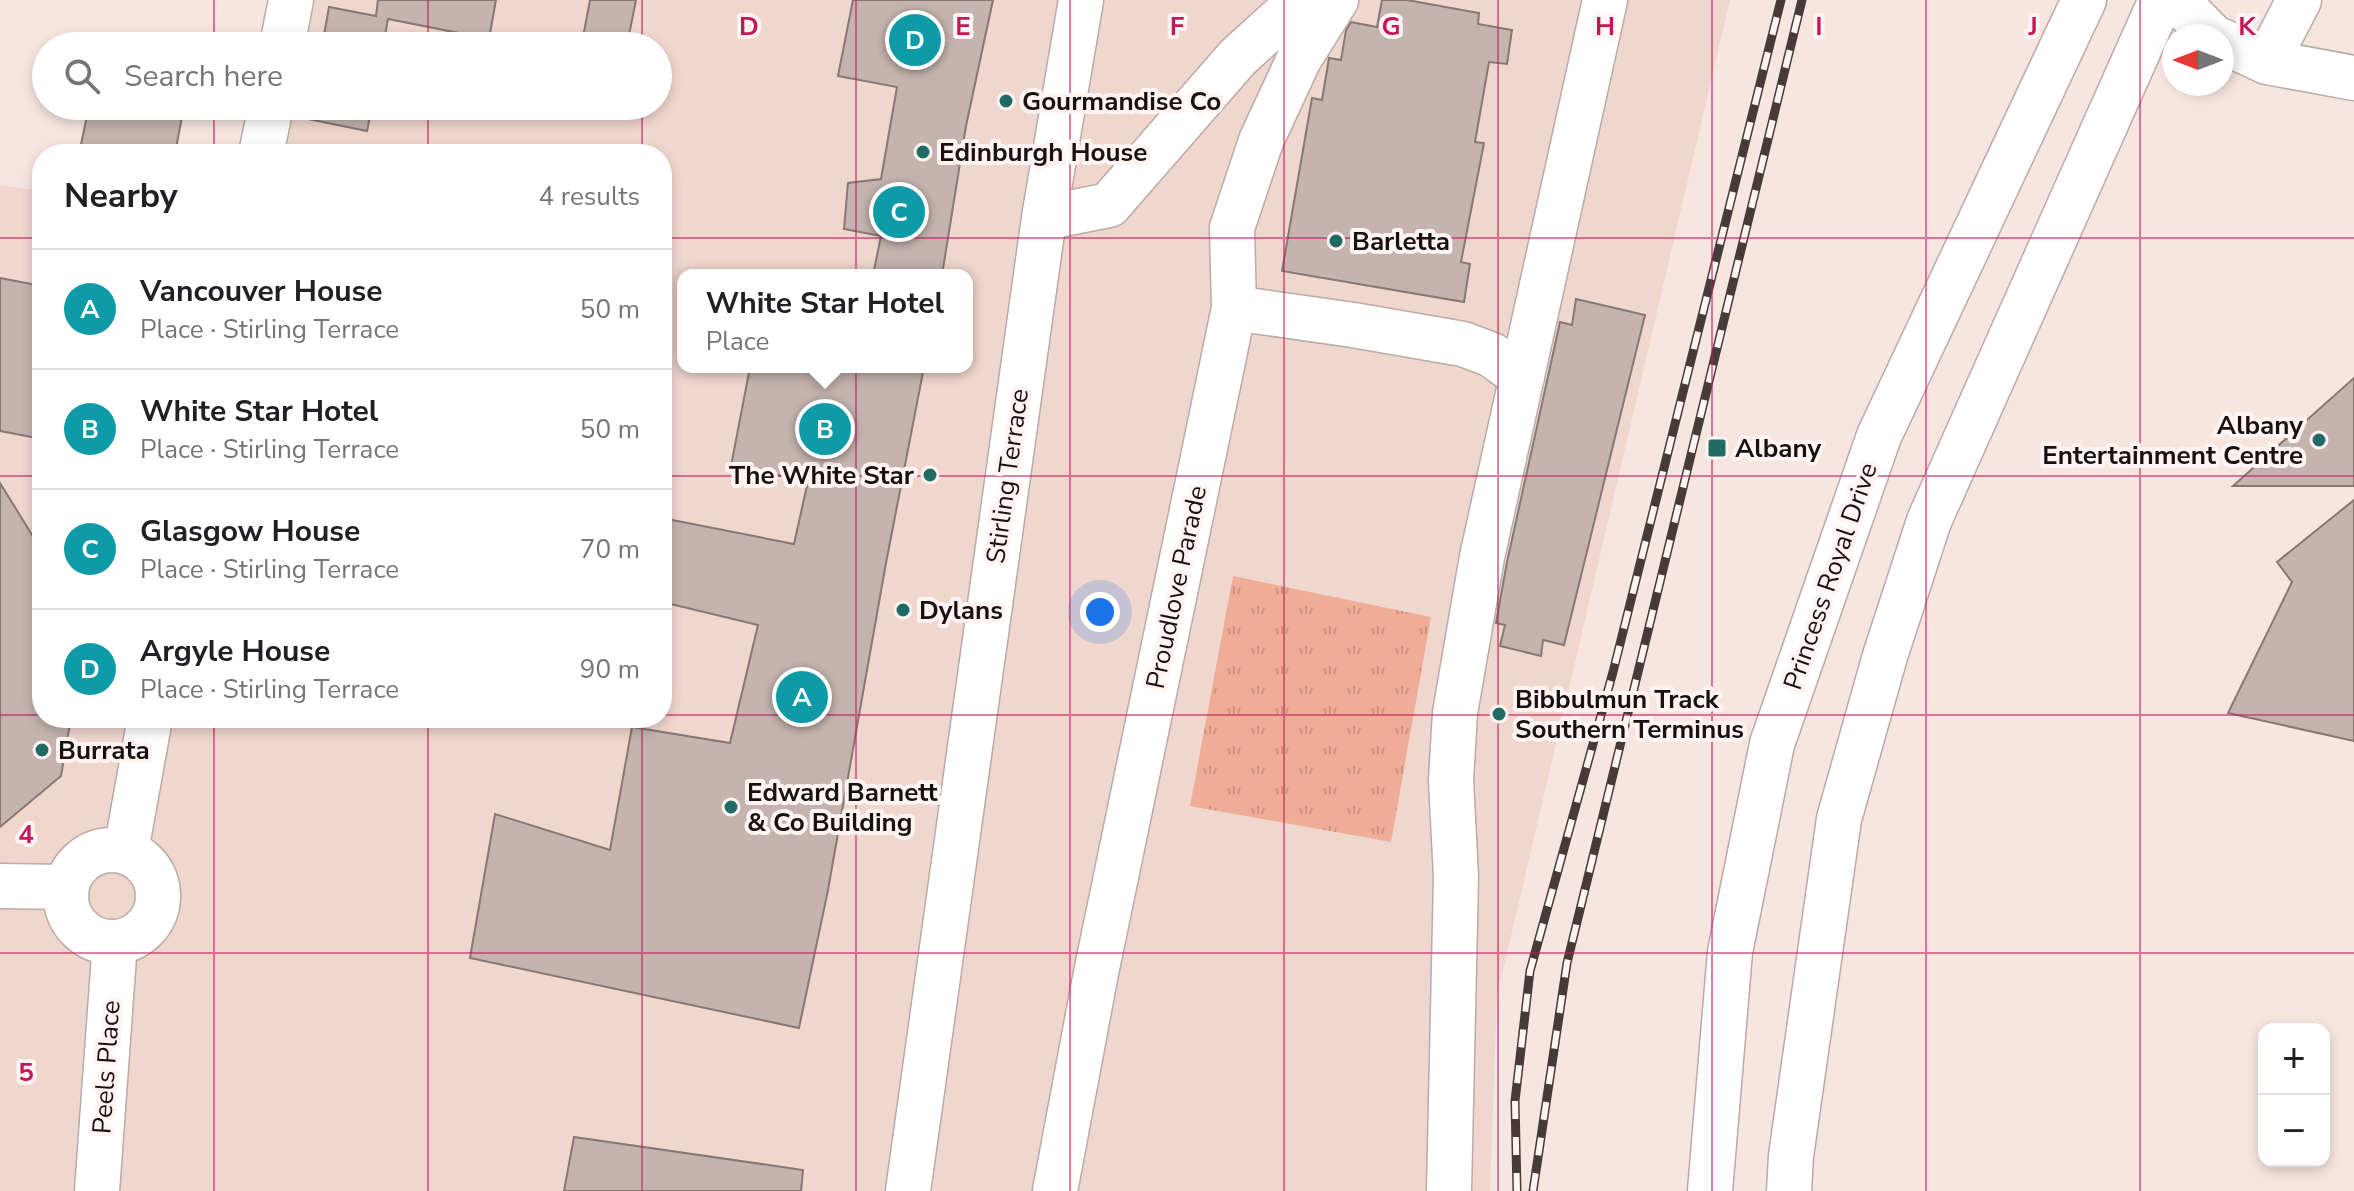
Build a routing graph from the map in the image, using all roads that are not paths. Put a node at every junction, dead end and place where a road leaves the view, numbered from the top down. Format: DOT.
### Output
graph roads {
  1 [pos="291,0"];
  2 [pos="1081,0"];
  3 [pos="1301,0"];
  4 [pos="1336,0"];
  5 [pos="1605,0"];
  6 [pos="2084,0"];
  7 [pos="2161,0"];
  8 [pos="2177,0"];
  9 [pos="2299,0"];
  10 [pos="2200,24"];
  11 [pos="285,32"];
  12 [pos="2234,47"];
  13 [pos="2267,62"];
  14 [pos="2354,78"];
  15 [pos="268,120"];
  16 [pos="263,144"];
  17 [pos="1044,218"];
  18 [pos="1234,308"];
  19 [pos="1522,377"];
  20 [pos="148,728"];
  21 [pos="126,851"];
  22 [pos="0,886"];
  23 [pos="67,887"];
  24 [pos="115,942"];
  25 [pos="97,1191"];
  26 [pos="908,1191"];
  27 [pos="1055,1191"];
  28 [pos="1449,1191"];
  29 [pos="1710,1191"];
  30 [pos="1789,1191"];
  1 -- 11 [label="street"];
  2 -- 17 [label="street, Stirling Terrace"];
  3 -- 17 [label="street"];
  4 -- 18 [label="street, Proudlove Parade"];
  5 -- 19 [label="street"];
  6 -- 29 [label="street, Princess Royal Drive"];
  7 -- 30 [label="street"];
  8 -- 10 [label="street"];
  9 -- 13 [label="street"];
  12 -- 13 [label="street"];
  13 -- 14 [label="street"];
  15 -- 16 [label="street"];
  17 -- 26 [label="street, Stirling Terrace"];
  18 -- 19 [label="street"];
  18 -- 27 [label="street, Proudlove Parade"];
  19 -- 28 [label="street"];
  20 -- 21 [label="street"];
  21 -- 23 [label="street"];
  21 -- 24 [label="street"];
  22 -- 23 [label="street"];
  23 -- 24 [label="street"];
  24 -- 25 [label="street, Peels Place"];
}
